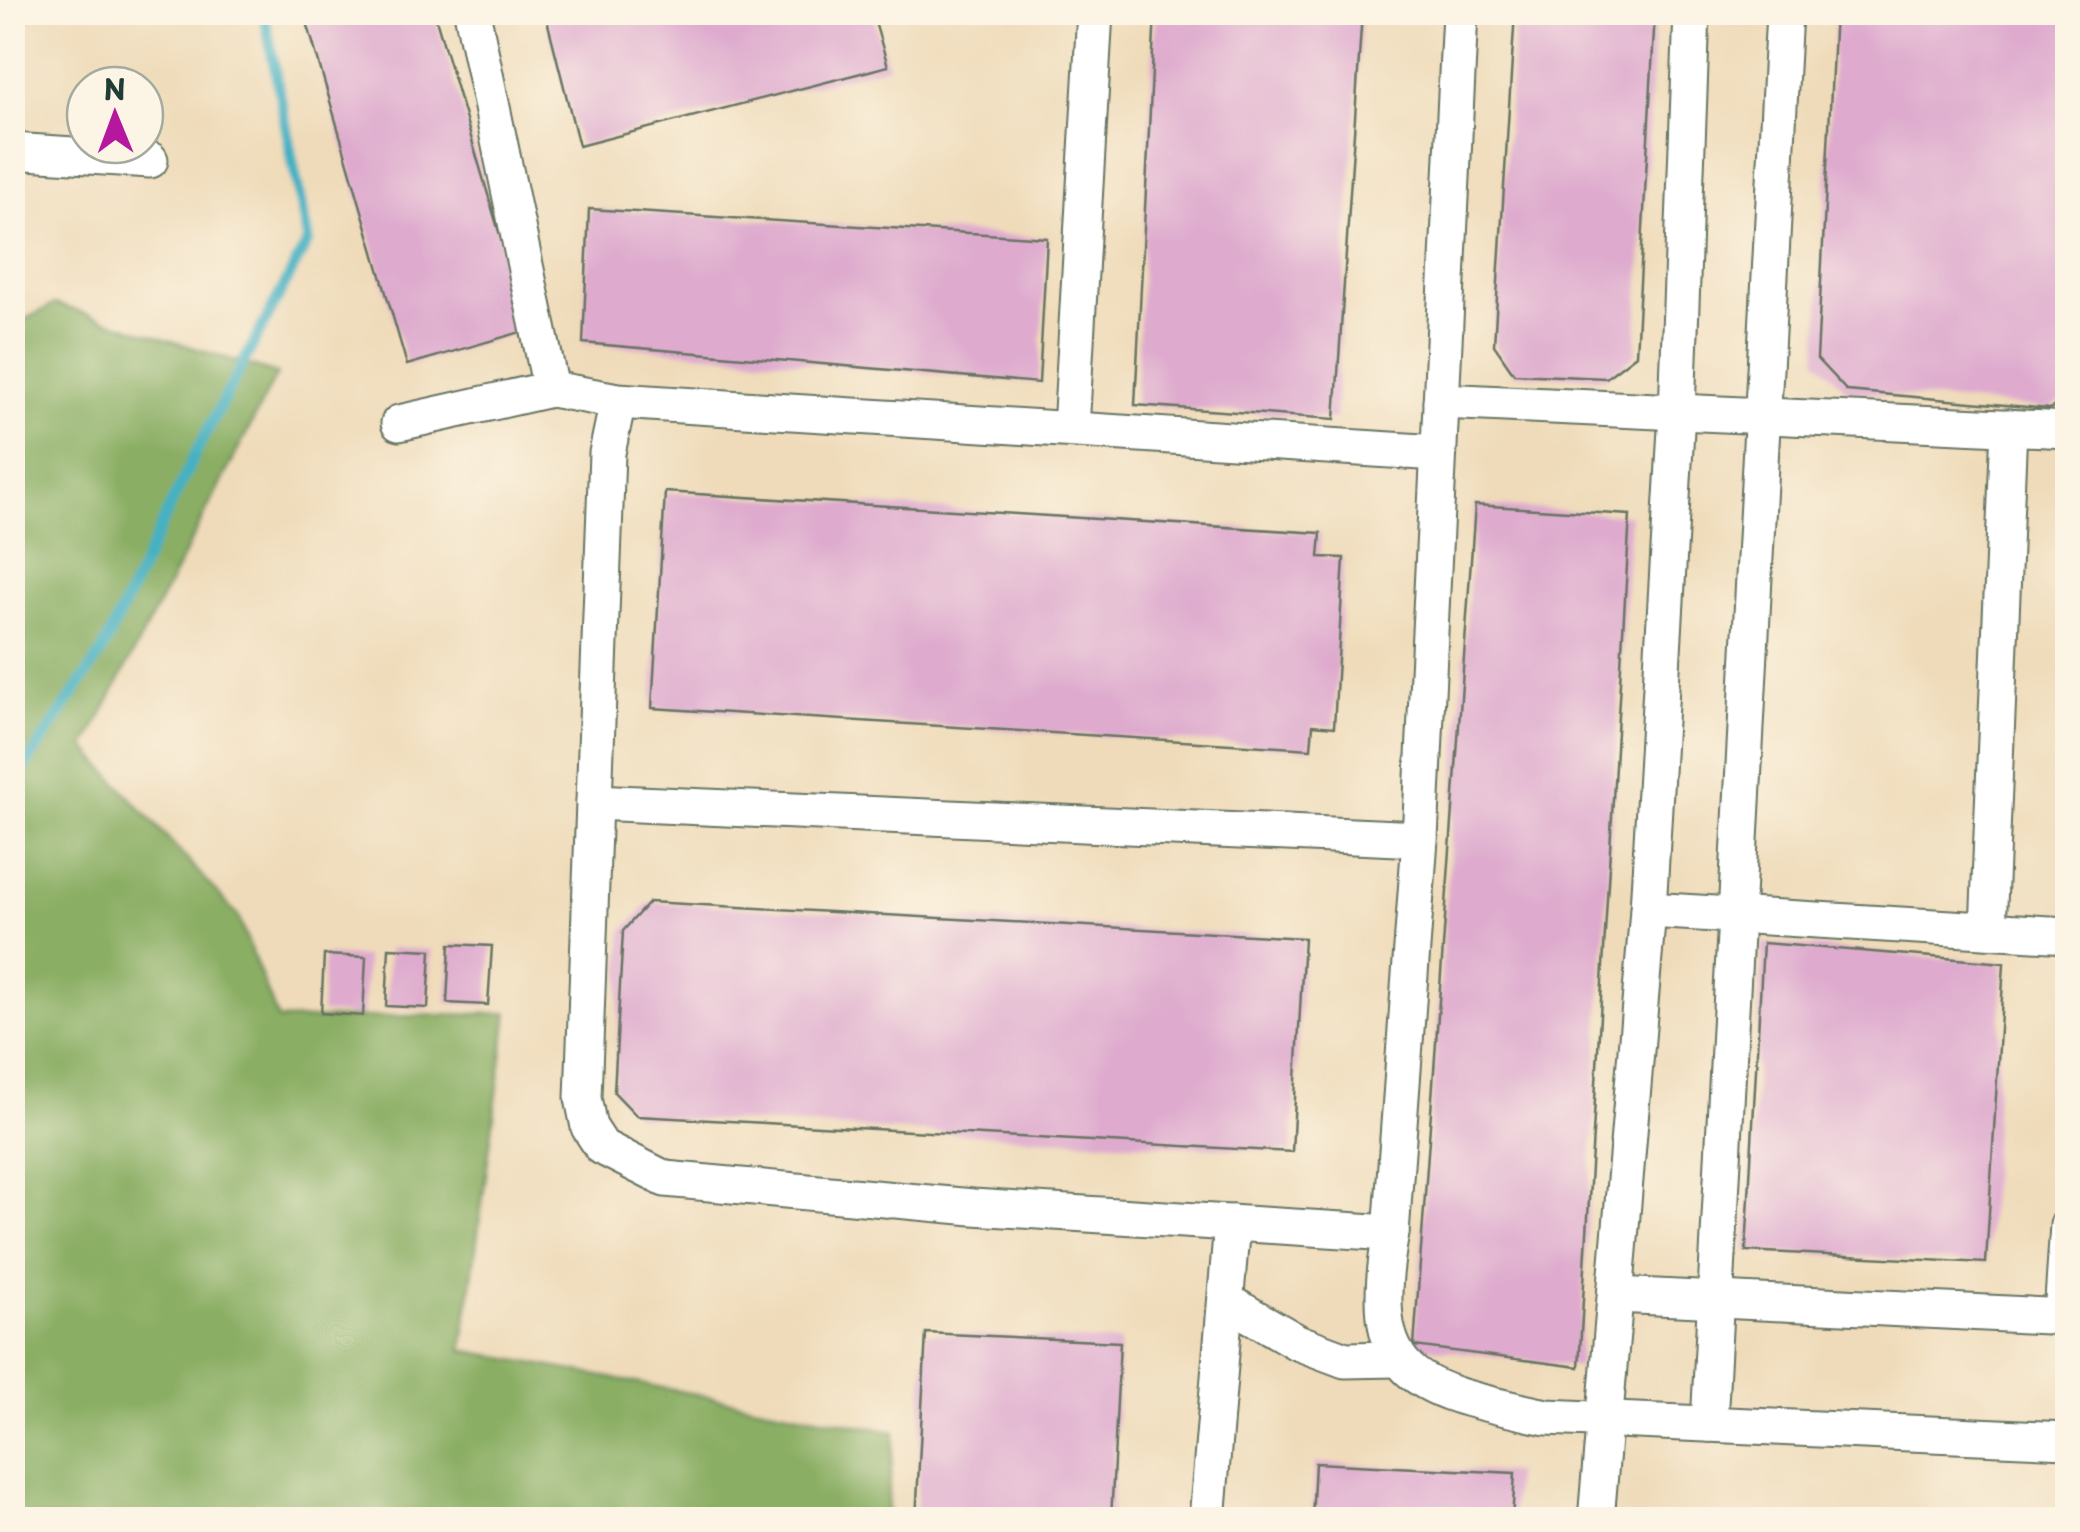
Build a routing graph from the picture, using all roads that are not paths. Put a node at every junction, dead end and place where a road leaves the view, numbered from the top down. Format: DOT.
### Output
graph roads {
  1 [pos="472,12"];
  2 [pos="1096,12"];
  3 [pos="1460,12"];
  4 [pos="1692,12"];
  5 [pos="1784,12"];
  6 [pos="12,151"];
  7 [pos="65,154"];
  8 [pos="551,389"];
  9 [pos="618,401"];
  10 [pos="1440,402"];
  11 [pos="1677,412"];
  12 [pos="1762,416"];
  13 [pos="399,423"];
  14 [pos="2009,427"];
  15 [pos="1071,429"];
  16 [pos="2068,430"];
  17 [pos="1438,454"];
  18 [pos="594,802"];
  19 [pos="1420,839"];
  20 [pos="1648,910"];
  21 [pos="1737,915"];
  22 [pos="1988,930"];
  23 [pos="2068,935"];
  24 [pos="1232,1223"];
  25 [pos="2068,1226"];
  26 [pos="1391,1233"];
  27 [pos="1616,1295"];
  28 [pos="1226,1300"];
  29 [pos="1715,1300"];
  30 [pos="2065,1317"];
  31 [pos="1397,1359"];
  32 [pos="1605,1417"];
  33 [pos="1709,1424"];
  34 [pos="2068,1440"];
  35 [pos="1207,1520"];
  36 [pos="1596,1520"];
  1 -- 8 [label="lane"];
  2 -- 15 [label="lane"];
  3 -- 10 [label="lane"];
  4 -- 11 [label="lane"];
  5 -- 12 [label="lane"];
  6 -- 7 [label="lane"];
  8 -- 9 [label="lane"];
  8 -- 13 [label="lane"];
  9 -- 15 [label="lane"];
  9 -- 18 [label="lane"];
  10 -- 11 [label="lane"];
  10 -- 17 [label="lane"];
  11 -- 12 [label="lane"];
  11 -- 20 [label="lane"];
  12 -- 14 [label="lane"];
  12 -- 21 [label="lane"];
  14 -- 16 [label="lane"];
  14 -- 22 [label="lane"];
  15 -- 17 [label="lane"];
  17 -- 19 [label="lane"];
  18 -- 19 [label="lane"];
  18 -- 24 [label="lane"];
  19 -- 26 [label="lane"];
  20 -- 21 [label="lane"];
  20 -- 27 [label="lane"];
  21 -- 22 [label="lane"];
  21 -- 29 [label="lane"];
  22 -- 23 [label="lane"];
  24 -- 26 [label="lane"];
  24 -- 28 [label="lane"];
  25 -- 30 [label="lane"];
  26 -- 31 [label="lane"];
  27 -- 29 [label="lane"];
  27 -- 32 [label="lane"];
  28 -- 31 [label="lane"];
  28 -- 35 [label="lane"];
  29 -- 30 [label="lane"];
  29 -- 33 [label="lane"];
  31 -- 32 [label="lane"];
  32 -- 33 [label="lane"];
  32 -- 36 [label="lane"];
  33 -- 34 [label="lane"];
}
